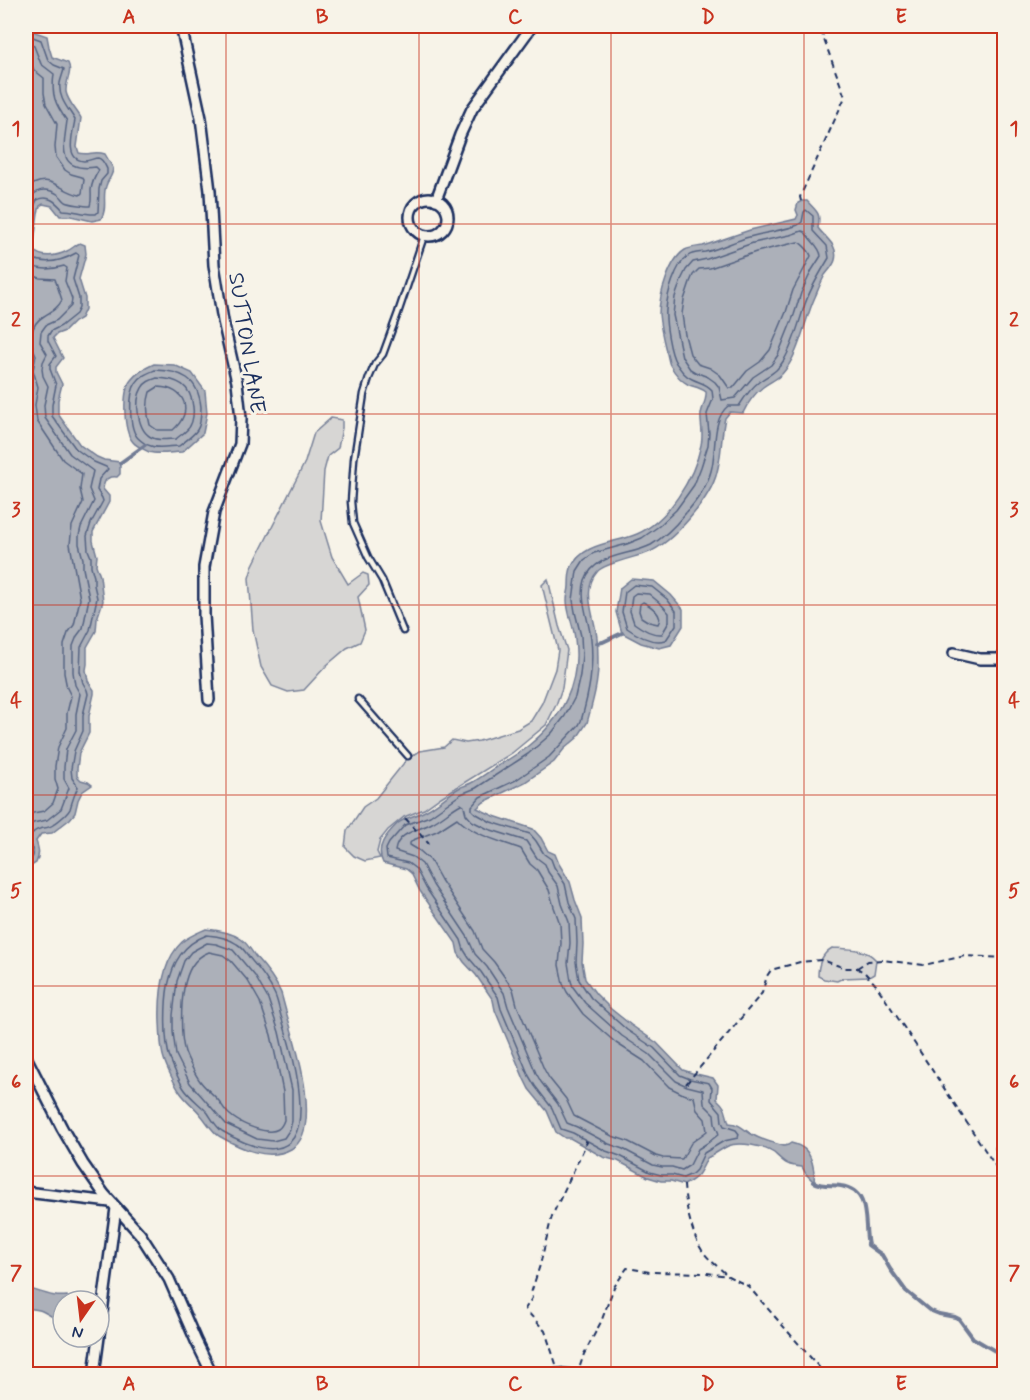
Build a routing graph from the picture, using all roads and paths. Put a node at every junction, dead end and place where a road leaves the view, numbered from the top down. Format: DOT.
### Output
graph roads {
  1 [pos="181,26"];
  2 [pos="532,26"];
  3 [pos="819,26"];
  4 [pos="436,200"];
  5 [pos="801,201"];
  6 [pos="424,236"];
  7 [pos="403,631"];
  8 [pos="954,653"];
  9 [pos="1005,659"];
  10 [pos="358,699"];
  11 [pos="209,700"];
  12 [pos="408,756"];
  13 [pos="405,818"];
  14 [pos="429,844"];
  15 [pos="1005,958"];
  16 [pos="857,968"];
  17 [pos="26,1057"];
  18 [pos="686,1084"];
  19 [pos="580,1138"];
  20 [pos="1005,1179"];
  21 [pos="684,1185"];
  22 [pos="26,1192"];
  23 [pos="113,1205"];
  24 [pos="728,1276"];
  25 [pos="104,1289"];
  26 [pos="97,1349"];
  27 [pos="558,1371"];
  28 [pos="94,1374"];
  29 [pos="213,1374"];
  30 [pos="550,1374"];
  31 [pos="576,1374"];
  32 [pos="825,1374"];
  1 -- 11 [label="street, SUTTON LANE"];
  2 -- 4 [label="street"];
  3 -- 5 [label="path"];
  4 -- 6 [label="street"];
  4 -- 6 [label="street"];
  6 -- 7 [label="lane"];
  8 -- 9 [label="street"];
  10 -- 12 [label="lane"];
  13 -- 14 [label="path"];
  15 -- 16 [label="path"];
  16 -- 18 [label="path"];
  16 -- 20 [label="path"];
  17 -- 23 [label="street"];
  19 -- 27 [label="path"];
  21 -- 24 [label="path"];
  22 -- 23 [label="street"];
  23 -- 25 [label="street"];
  23 -- 29 [label="street"];
  24 -- 31 [label="path"];
  24 -- 32 [label="path"];
  26 -- 28 [label="street"];
  27 -- 30 [label="lane"];
  27 -- 31 [label="lane"];
}
